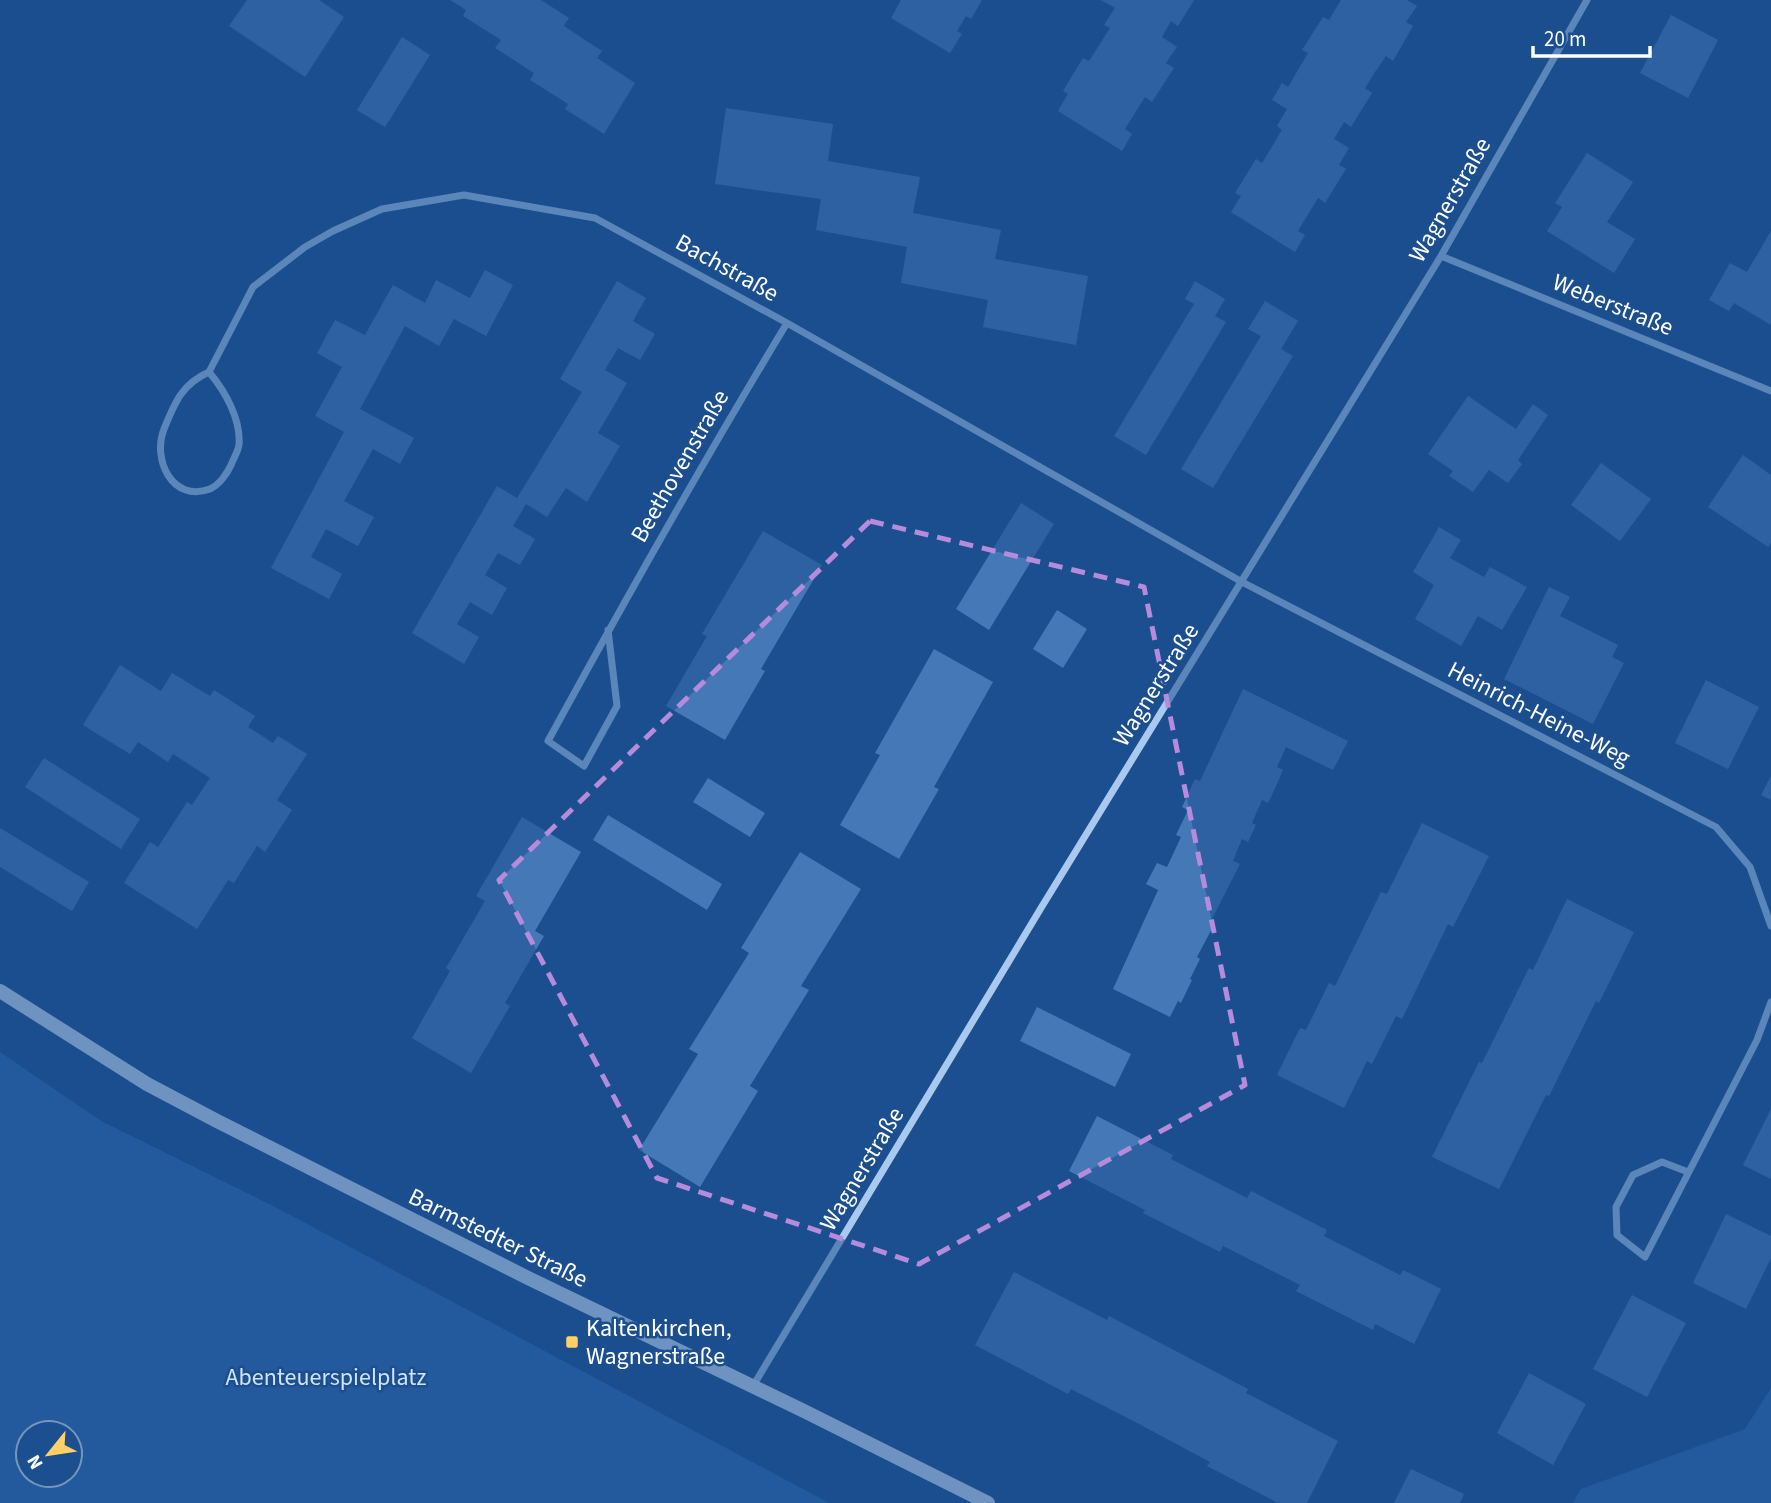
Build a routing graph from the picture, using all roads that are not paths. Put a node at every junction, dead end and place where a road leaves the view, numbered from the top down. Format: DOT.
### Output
graph roads {
  1 [pos="1587,0"];
  2 [pos="1441,256"];
  3 [pos="787,323"];
  4 [pos="209,372"];
  5 [pos="1771,391"];
  6 [pos="1242,582"];
  7 [pos="608,631"];
  8 [pos="1771,926"];
  9 [pos="0,991"];
  10 [pos="1771,1002"];
  11 [pos="1688,1172"];
  12 [pos="753,1387"];
  13 [pos="988,1503"];
  1 -- 2 [label="street, Wagnerstraße"];
  2 -- 5 [label="street, Weberstraße"];
  2 -- 6 [label="street, Wagnerstraße"];
  3 -- 4 [label="street, Bachstraße"];
  3 -- 6 [label="street, Bachstraße"];
  3 -- 7 [label="street, Beethovenstraße"];
  4 -- 4 [label="street, Bachstraße"];
  6 -- 8 [label="street, Heinrich-Heine-Weg"];
  6 -- 12 [label="street, Wagnerstraße"];
  7 -- 7 [label="street, Beethovenstraße"];
  9 -- 12 [label="main road, Barmstedter Straße"];
  10 -- 11 [label="street"];
  11 -- 11 [label="street"];
  12 -- 13 [label="main road, Barmstedter Straße"];
}
